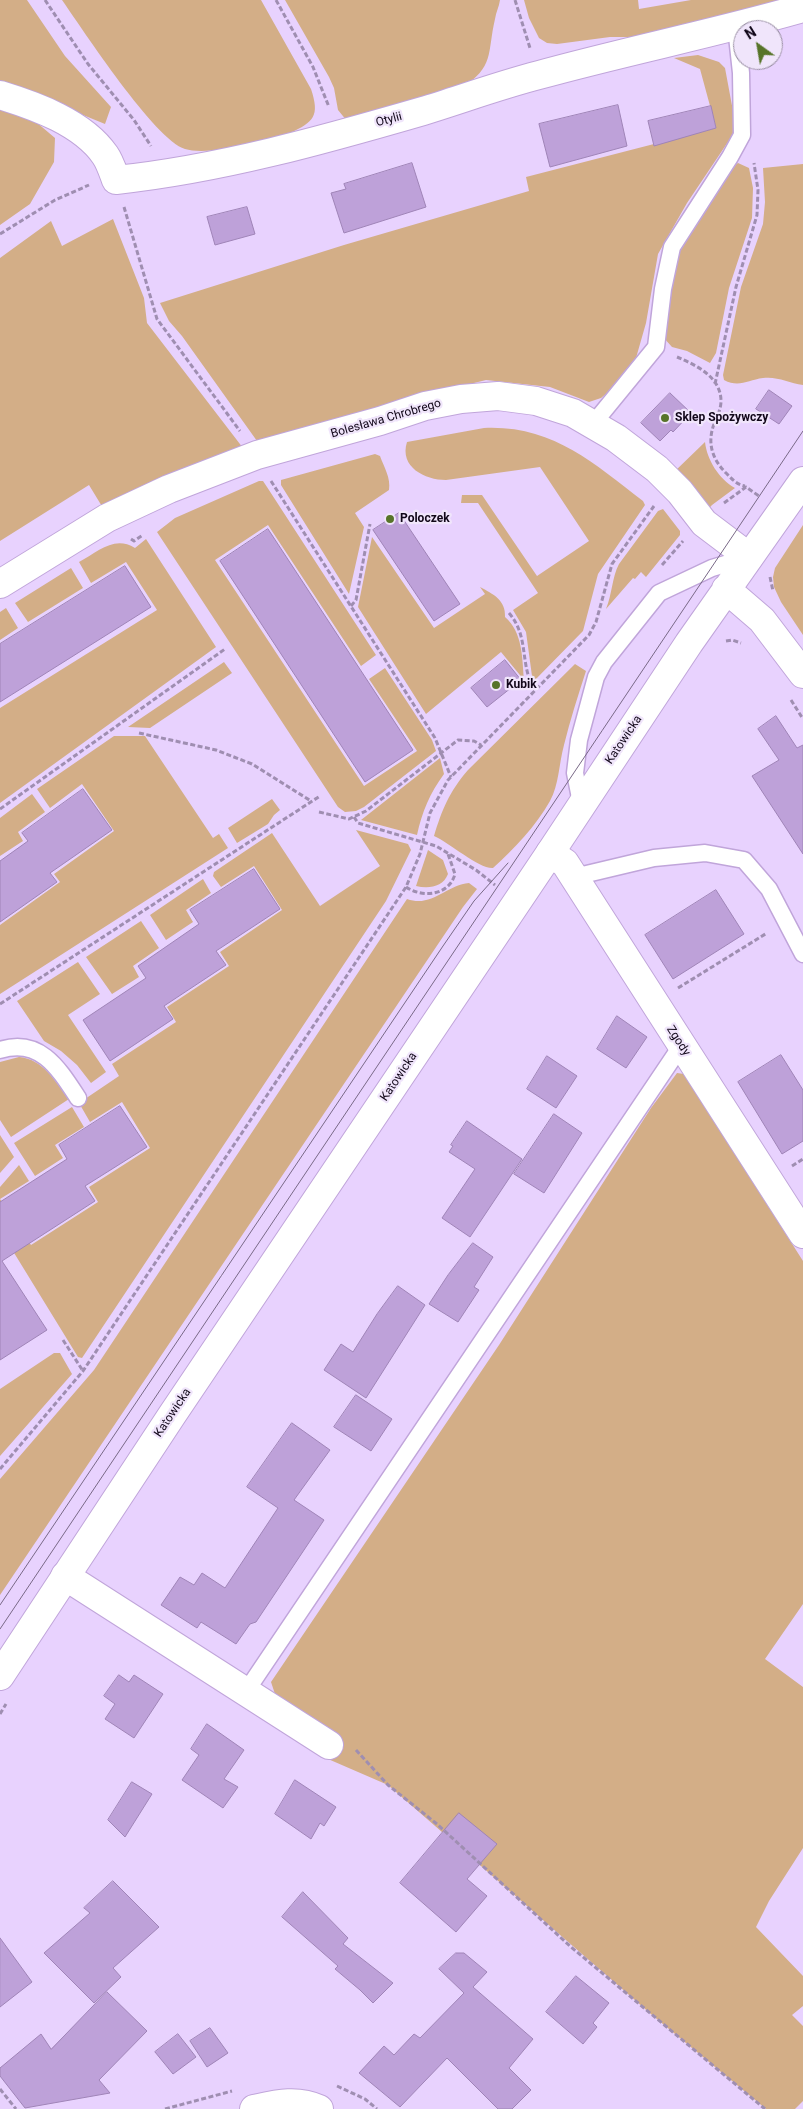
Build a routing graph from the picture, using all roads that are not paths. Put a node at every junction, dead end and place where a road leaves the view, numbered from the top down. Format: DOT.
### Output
graph roads {
  1 [pos="803,8"];
  2 [pos="761,20"];
  3 [pos="733,28"];
  4 [pos="741,70"];
  5 [pos="0,95"];
  6 [pos="593,424"];
  7 [pos="803,481"];
  8 [pos="749,558"];
  9 [pos="0,584"];
  10 [pos="726,589"];
  11 [pos="803,674"];
  12 [pos="581,803"];
  13 [pos="550,853"];
  14 [pos="574,877"];
  15 [pos="803,954"];
  16 [pos="681,1046"];
  17 [pos="0,1050"];
  18 [pos="78,1098"];
  19 [pos="803,1234"];
  20 [pos="65,1576"];
  21 [pos="0,1676"];
  22 [pos="247,1690"];
  23 [pos="340,1745"];
  24 [pos="254,2109"];
  25 [pos="319,2109"];
  1 -- 2 [label="street, Otylii"];
  3 -- 5 [label="street, Otylii"];
  4 -- 6 [label="lane"];
  6 -- 8 [label="street, Bolesława Chrobrego"];
  6 -- 9 [label="street, Bolesława Chrobrego"];
  7 -- 8 [label="street, Katowicka"];
  8 -- 10 [label="street, Katowicka"];
  8 -- 12 [label="lane"];
  10 -- 11 [label="street"];
  10 -- 12 [label="street, Katowicka"];
  12 -- 13 [label="street, Katowicka"];
  13 -- 14 [label="street, Zgody"];
  13 -- 20 [label="street, Katowicka"];
  14 -- 15 [label="lane"];
  14 -- 16 [label="street, Zgody"];
  16 -- 19 [label="street, Zgody"];
  16 -- 22 [label="lane"];
  17 -- 18 [label="lane"];
  20 -- 21 [label="street, Katowicka"];
  20 -- 22 [label="street"];
  22 -- 23 [label="street"];
  24 -- 25 [label="street"];
}
